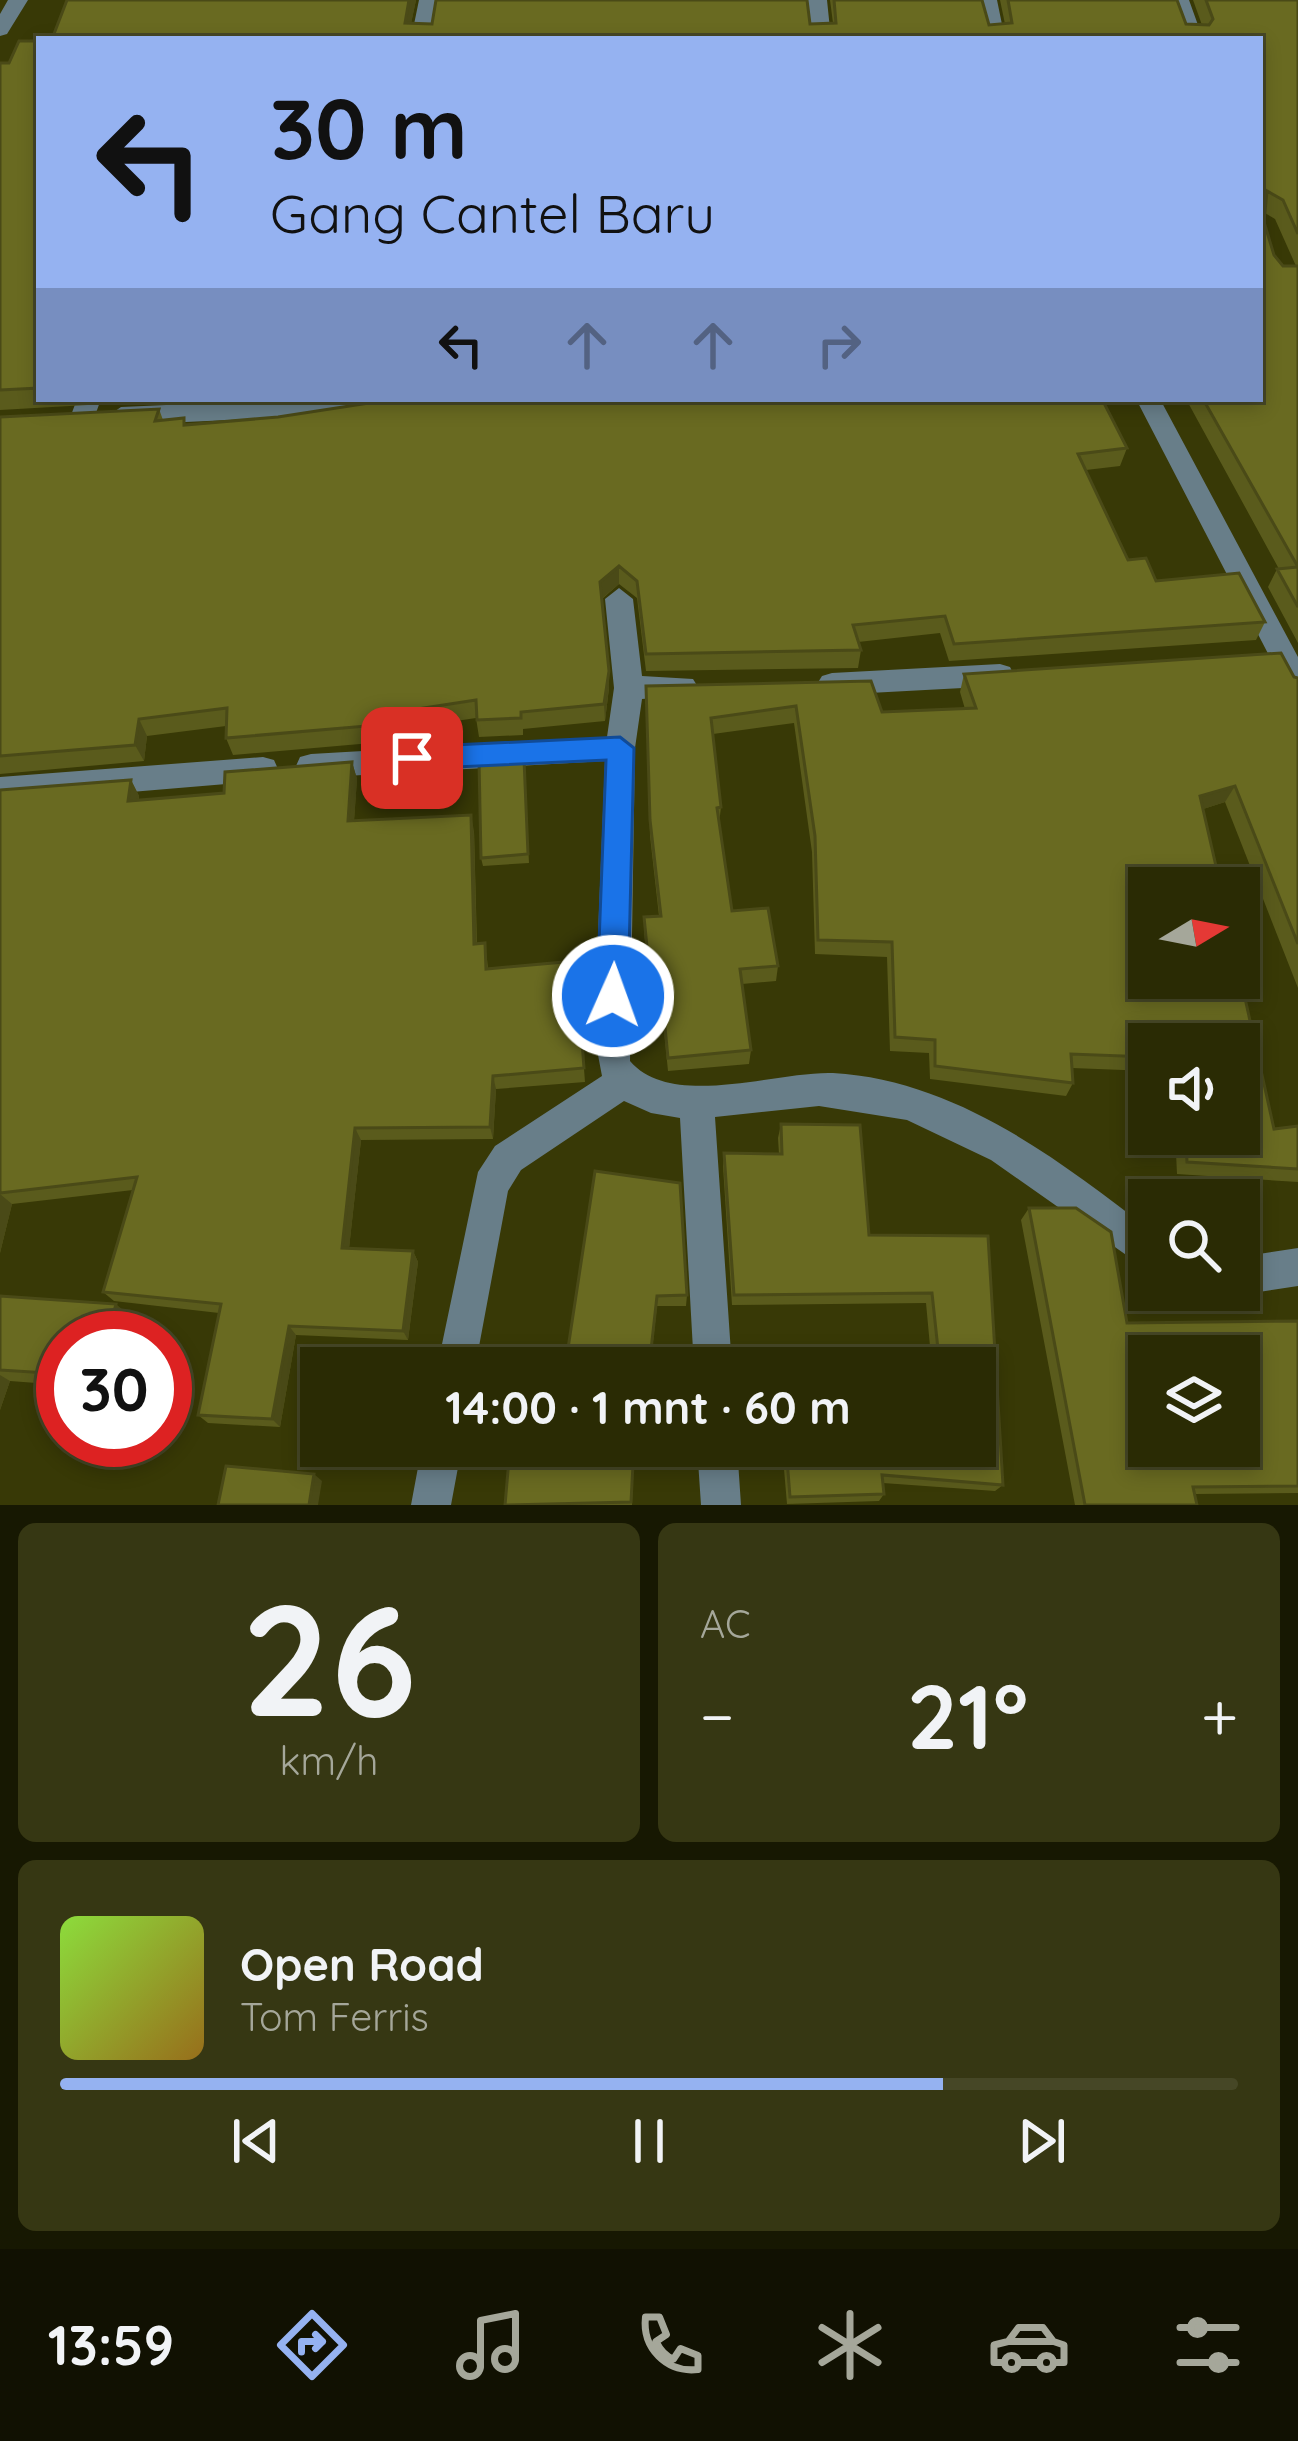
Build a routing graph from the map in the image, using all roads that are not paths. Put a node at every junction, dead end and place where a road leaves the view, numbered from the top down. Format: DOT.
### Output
graph roads {
  1 [pos="18,0"];
  2 [pos="430,0"];
  3 [pos="817,0"];
  4 [pos="987,0"];
  5 [pos="1179,0"];
  6 [pos="0,30"];
  7 [pos="422,36"];
  8 [pos="820,36"];
  9 [pos="994,36"];
  10 [pos="1192,36"];
  11 [pos="319,402"];
  12 [pos="387,402"];
  13 [pos="1150,402"];
  14 [pos="431,403"];
  15 [pos="78,412"];
  16 [pos="619,599"];
  17 [pos="1286,642"];
  18 [pos="1240,657"];
  19 [pos="1020,674"];
  20 [pos="1298,684"];
  21 [pos="796,685"];
  22 [pos="724,686"];
  23 [pos="628,688"];
  24 [pos="620,748"];
  25 [pos="0,790"];
  26 [pos="623,1082"];
  27 [pos="698,1104"];
  28 [pos="1128,1236"];
  29 [pos="1298,1267"];
  30 [pos="1260,1273"];
  31 [pos="460,1347"];
  32 [pos="712,1347"];
  33 [pos="438,1467"];
  34 [pos="718,1467"];
  35 [pos="431,1505"];
  36 [pos="721,1505"];
  1 -- 6 [label="street"];
  2 -- 7 [label="street"];
  3 -- 8 [label="street"];
  4 -- 9 [label="street"];
  5 -- 10 [label="street"];
  11 -- 15 [label="street"];
  12 -- 14 [label="street"];
  13 -- 17 [label="street"];
  16 -- 23 [label="street"];
  17 -- 18 [label="street"];
  17 -- 20 [label="street"];
  19 -- 21 [label="street"];
  22 -- 23 [label="street"];
  23 -- 24 [label="street"];
  24 -- 25 [label="street"];
  24 -- 26 [label="street"];
  26 -- 27 [label="street"];
  26 -- 31 [label="street"];
  27 -- 28 [label="street"];
  27 -- 32 [label="street"];
  29 -- 30 [label="street"];
  33 -- 35 [label="street"];
  34 -- 36 [label="street"];
}
